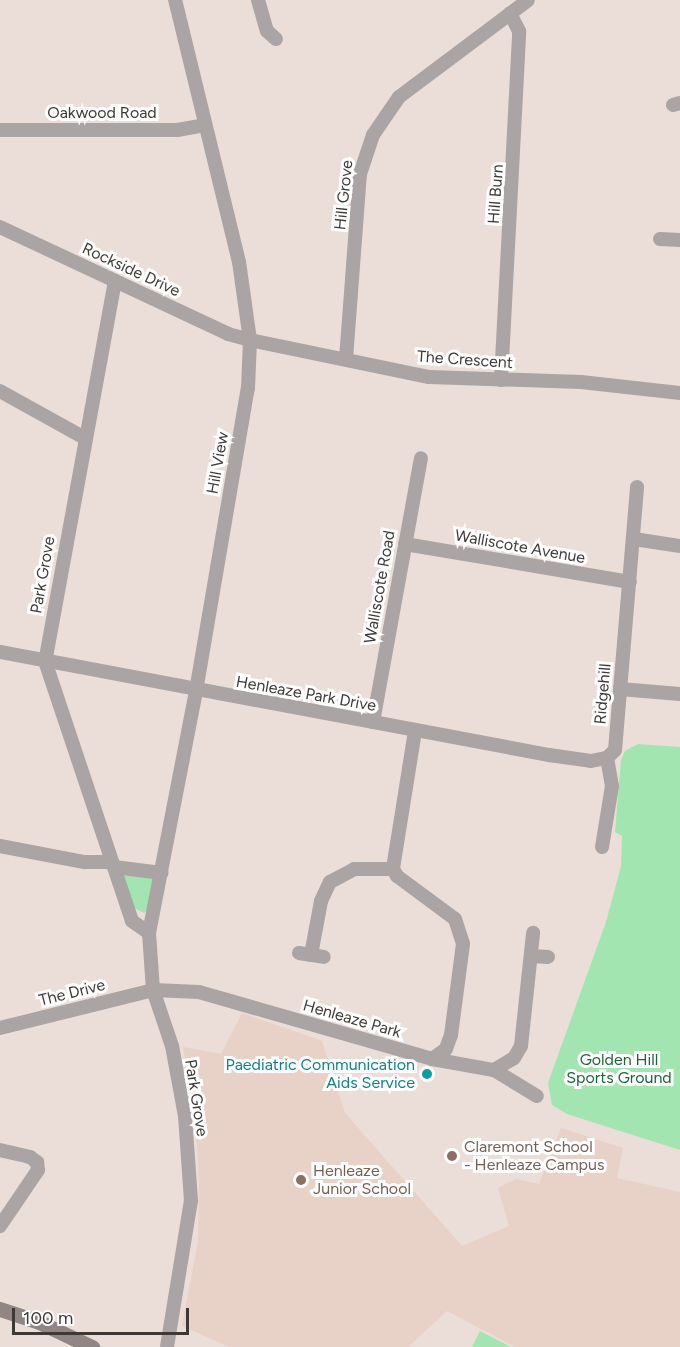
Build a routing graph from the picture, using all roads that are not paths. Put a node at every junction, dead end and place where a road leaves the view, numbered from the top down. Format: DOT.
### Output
graph roads {
  1 [pos="175,0"];
  2 [pos="258,0"];
  3 [pos="528,0"];
  4 [pos="510,13"];
  5 [pos="276,39"];
  6 [pos="204,125"];
  7 [pos="0,130"];
  8 [pos="0,226"];
  9 [pos="660,238"];
  10 [pos="680,240"];
  11 [pos="115,281"];
  12 [pos="249,340"];
  13 [pos="346,359"];
  14 [pos="501,380"];
  15 [pos="0,391"];
  16 [pos="680,393"];
  17 [pos="83,437"];
  18 [pos="421,458"];
  19 [pos="638,487"];
  20 [pos="634,539"];
  21 [pos="405,544"];
  22 [pos="680,546"];
  23 [pos="630,582"];
  24 [pos="0,652"];
  25 [pos="45,661"];
  26 [pos="620,689"];
  27 [pos="196,691"];
  28 [pos="680,694"];
  29 [pos="373,722"];
  30 [pos="416,731"];
  31 [pos="607,758"];
  32 [pos="0,846"];
  33 [pos="602,847"];
  34 [pos="113,865"];
  35 [pos="393,869"];
  36 [pos="162,873"];
  37 [pos="149,933"];
  38 [pos="533,933"];
  39 [pos="311,955"];
  40 [pos="531,956"];
  41 [pos="548,957"];
  42 [pos="153,990"];
  43 [pos="0,1028"];
  44 [pos="432,1059"];
  45 [pos="494,1070"];
  46 [pos="537,1096"];
  47 [pos="0,1150"];
  48 [pos="0,1227"];
  49 [pos="0,1309"];
  50 [pos="92,1347"];
  51 [pos="167,1347"];
  1 -- 6 [label="street, Hill View"];
  2 -- 5 [label="street"];
  3 -- 4 [label="street, Hill Grove"];
  4 -- 13 [label="street, Hill Grove"];
  4 -- 14 [label="street, Hill Burn"];
  6 -- 7 [label="street, Oakwood Road"];
  6 -- 12 [label="street, Hill View"];
  8 -- 11 [label="street, Rockside Drive"];
  9 -- 10 [label="street"];
  11 -- 12 [label="street, Rockside Drive"];
  11 -- 17 [label="street, Park Grove"];
  12 -- 13 [label="street, The Crescent"];
  12 -- 27 [label="street, Hill View"];
  13 -- 14 [label="street, The Crescent"];
  14 -- 16 [label="street, The Crescent"];
  15 -- 17 [label="street"];
  17 -- 25 [label="street, Park Grove"];
  18 -- 21 [label="street, Walliscote Road"];
  19 -- 20 [label="street, Ridgehill"];
  20 -- 22 [label="street"];
  20 -- 23 [label="street, Ridgehill"];
  21 -- 23 [label="street, Walliscote Avenue"];
  21 -- 29 [label="street, Walliscote Road"];
  23 -- 26 [label="street, Ridgehill"];
  24 -- 25 [label="street, Henleaze Park Drive"];
  25 -- 27 [label="street, Henleaze Park Drive"];
  25 -- 34 [label="street, Park Grove"];
  26 -- 28 [label="street"];
  26 -- 31 [label="street, Ridgehill"];
  27 -- 29 [label="street, Henleaze Park Drive"];
  27 -- 36 [label="street, Hill View"];
  29 -- 30 [label="street, Henleaze Park Drive"];
  30 -- 31 [label="street, Henleaze Park Drive"];
  30 -- 35 [label="street"];
  31 -- 33 [label="street, Ridgehill"];
  32 -- 34 [label="street"];
  34 -- 36 [label="street"];
  34 -- 37 [label="street, Park Grove"];
  35 -- 39 [label="street"];
  35 -- 44 [label="street"];
  36 -- 37 [label="street, Hill View"];
  37 -- 42 [label="street, Park Grove"];
  38 -- 40 [label="street"];
  40 -- 41 [label="street"];
  40 -- 45 [label="street"];
  42 -- 43 [label="street, The Drive"];
  42 -- 44 [label="street, Henleaze Park"];
  42 -- 51 [label="street, Park Grove"];
  44 -- 45 [label="street, Henleaze Park"];
  45 -- 46 [label="street, Henleaze Park"];
  47 -- 48 [label="street"];
  49 -- 50 [label="street"];
}
